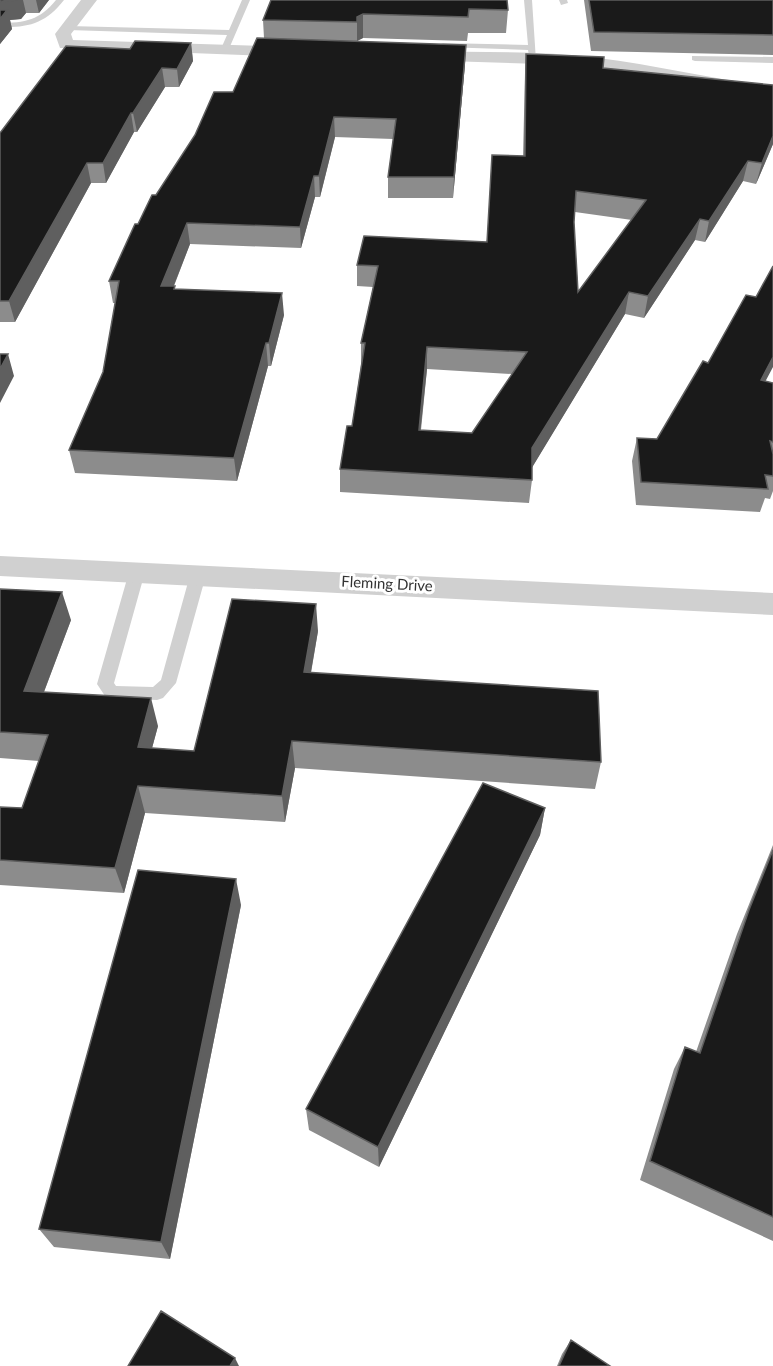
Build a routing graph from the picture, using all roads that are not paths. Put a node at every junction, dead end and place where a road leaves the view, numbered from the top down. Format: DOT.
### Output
graph roads {
  1 [pos="60,0"];
  2 [pos="89,0"];
  3 [pos="246,0"];
  4 [pos="528,0"];
  5 [pos="0,25"];
  6 [pos="68,28"];
  7 [pos="232,33"];
  8 [pos="431,44"];
  9 [pos="225,51"];
  10 [pos="317,53"];
  11 [pos="533,53"];
  12 [pos="408,55"];
  13 [pos="695,58"];
  14 [pos="773,60"];
  15 [pos="773,91"];
  16 [pos="0,566"];
  17 [pos="137,572"];
  18 [pos="198,575"];
  19 [pos="773,604"];
  1 -- 5 [label="lane"];
  2 -- 6 [label="street"];
  3 -- 7 [label="lane"];
  4 -- 11 [label="lane"];
  6 -- 7 [label="lane"];
  6 -- 9 [label="street"];
  7 -- 9 [label="lane"];
  8 -- 11 [label="lane"];
  9 -- 10 [label="street"];
  11 -- 12 [label="street"];
  11 -- 15 [label="street"];
  13 -- 14 [label="lane"];
  16 -- 17 [label="street, Fleming Drive"];
  17 -- 18 [label="street, Fleming Drive"];
  17 -- 18 [label="lane"];
  18 -- 19 [label="street, Fleming Drive"];
}
